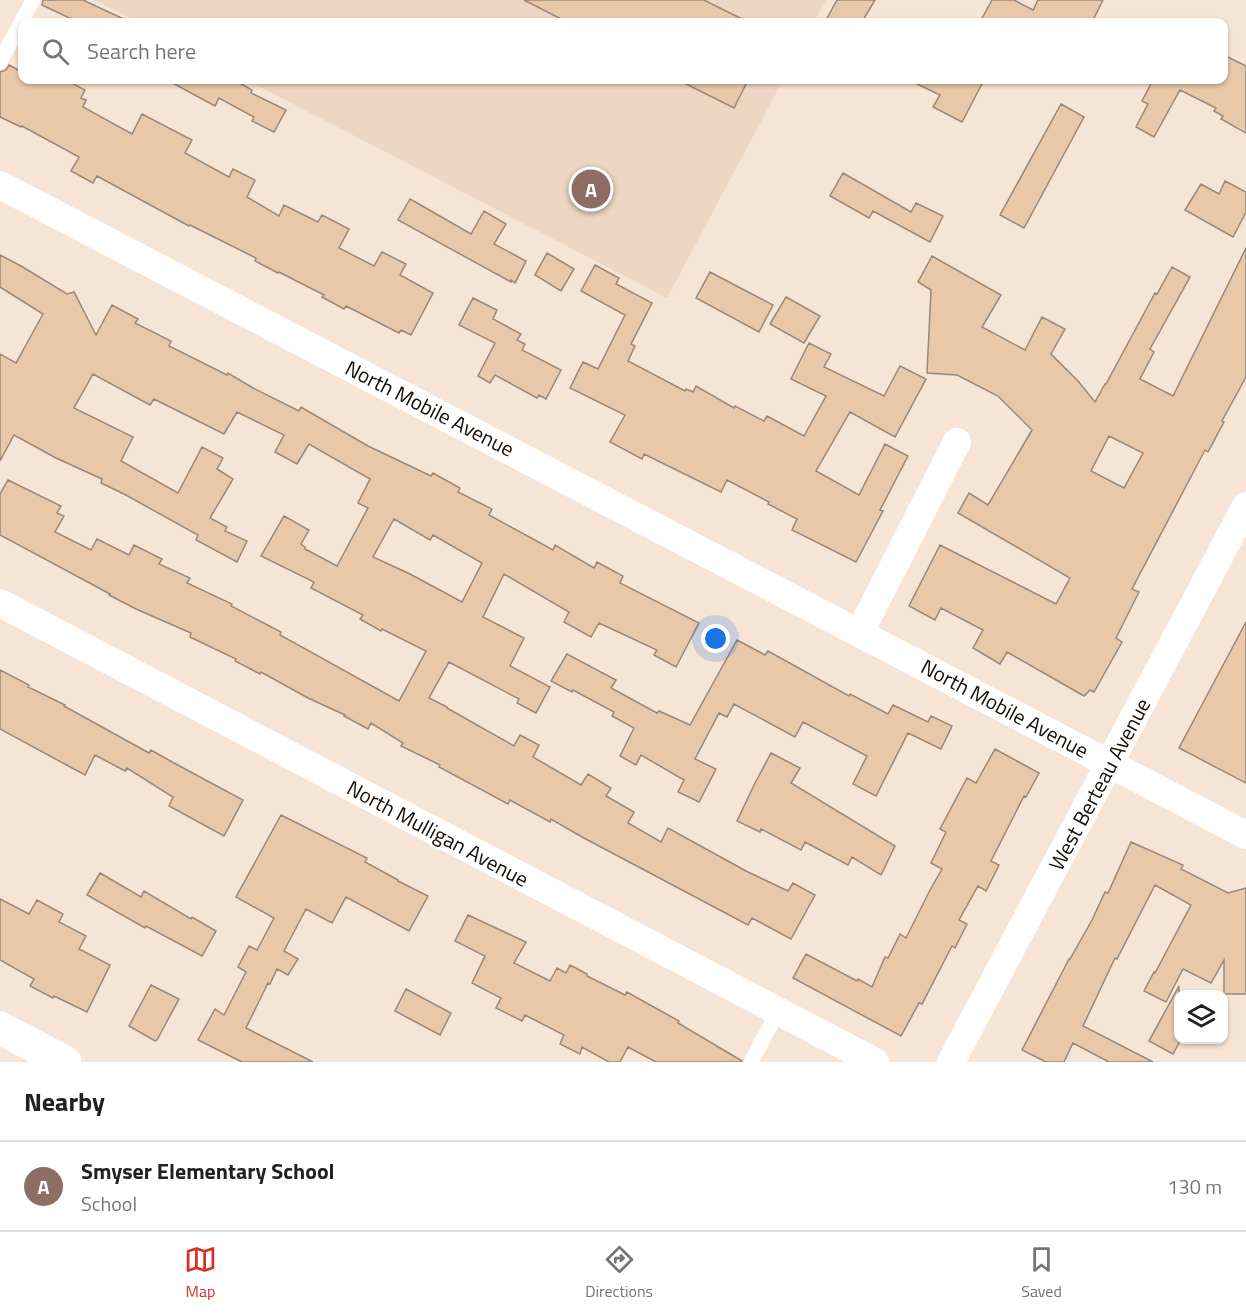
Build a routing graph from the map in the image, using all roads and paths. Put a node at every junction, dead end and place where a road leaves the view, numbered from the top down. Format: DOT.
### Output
graph roads {
  1 [pos="33,0"];
  2 [pos="23,18"];
  3 [pos="18,28"];
  4 [pos="0,62"];
  5 [pos="0,185"];
  6 [pos="957,442"];
  7 [pos="1246,506"];
  8 [pos="0,603"];
  9 [pos="860,632"];
  10 [pos="1109,763"];
  11 [pos="1246,835"];
  12 [pos="778,1011"];
  13 [pos="0,1028"];
  14 [pos="65,1062"];
  15 [pos="751,1062"];
  16 [pos="875,1062"];
  17 [pos="951,1062"];
  1 -- 2 [label="lane"];
  3 -- 4 [label="lane"];
  5 -- 9 [label="street, North Mobile Avenue"];
  6 -- 9 [label="street"];
  7 -- 10 [label="street, West Berteau Avenue"];
  8 -- 12 [label="street, North Mulligan Avenue"];
  9 -- 10 [label="street, North Mobile Avenue"];
  10 -- 11 [label="street, North Mobile Avenue"];
  10 -- 17 [label="street, West Berteau Avenue"];
  12 -- 15 [label="lane"];
  12 -- 16 [label="street, North Mulligan Avenue"];
  13 -- 14 [label="main road"];
}
